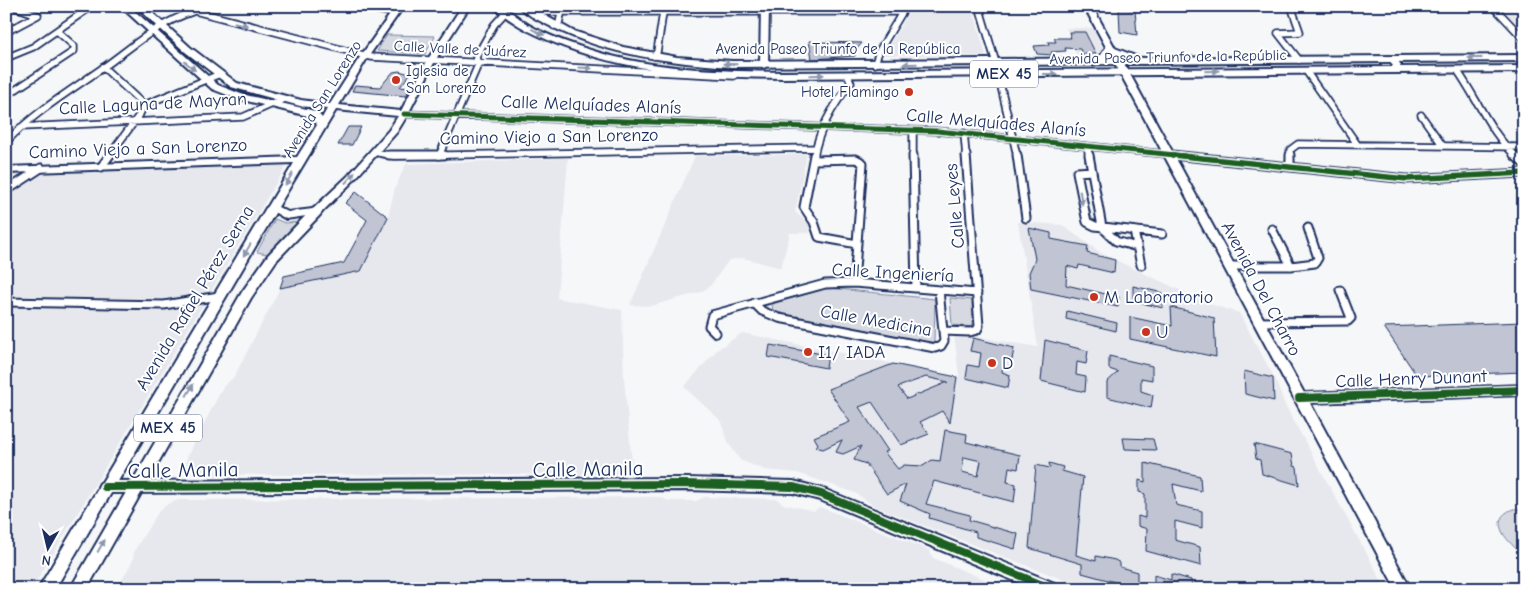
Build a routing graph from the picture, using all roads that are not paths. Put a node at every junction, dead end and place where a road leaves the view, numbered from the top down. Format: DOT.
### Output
graph roads {
  1 [pos="12,6"];
  2 [pos="92,6"];
  3 [pos="98,6"];
  4 [pos="124,6"];
  5 [pos="140,6"];
  6 [pos="176,6"];
  7 [pos="354,6"];
  8 [pos="466,6"];
  9 [pos="497,6"];
  10 [pos="522,6"];
  11 [pos="562,6"];
  12 [pos="664,6"];
  13 [pos="906,6"];
  14 [pos="979,6"];
  15 [pos="1088,6"];
  16 [pos="1291,6"];
  17 [pos="1493,6"];
  18 [pos="765,9"];
  19 [pos="870,9"];
  20 [pos="397,10"];
  21 [pos="194,12"];
  22 [pos="902,12"];
  23 [pos="505,13"];
  24 [pos="561,13"];
  25 [pos="533,14"];
  26 [pos="663,14"];
  27 [pos="554,26"];
  28 [pos="162,27"];
  29 [pos="59,30"];
  30 [pos="7,32"];
  31 [pos="153,33"];
  32 [pos="1524,39"];
  33 [pos="1109,48"];
  34 [pos="364,56"];
  35 [pos="654,56"];
  36 [pos="6,58"];
  37 [pos="1524,58"];
  38 [pos="1392,59"];
  39 [pos="431,60"];
  40 [pos="1299,60"];
  41 [pos="477,62"];
  42 [pos="1093,62"];
  43 [pos="1117,62"];
  44 [pos="1145,62"];
  45 [pos="996,63"];
  46 [pos="875,64"];
  47 [pos="764,65"];
  48 [pos="789,65"];
  49 [pos="103,67"];
  50 [pos="1524,69"];
  51 [pos="1394,70"];
  52 [pos="1457,70"];
  53 [pos="1306,71"];
  54 [pos="1123,73"];
  55 [pos="220,74"];
  56 [pos="748,74"];
  57 [pos="998,74"];
  58 [pos="783,75"];
  59 [pos="848,75"];
  60 [pos="206,80"];
  61 [pos="7,95"];
  62 [pos="284,99"];
  63 [pos="144,105"];
  64 [pos="273,105"];
  65 [pos="333,107"];
  66 [pos="362,111"];
  67 [pos="382,113"];
  68 [pos="404,114"];
  69 [pos="1421,115"];
  70 [pos="456,116"];
  71 [pos="135,121"];
  72 [pos="322,124"];
  73 [pos="20,126"];
  74 [pos="822,128"];
  75 [pos="913,131"];
  76 [pos="964,133"];
  77 [pos="1016,139"];
  78 [pos="6,142"];
  79 [pos="1357,144"];
  80 [pos="1087,146"];
  81 [pos="1443,146"];
  82 [pos="1507,147"];
  83 [pos="1524,147"];
  84 [pos="815,148"];
  85 [pos="378,149"];
  86 [pos="1167,154"];
  87 [pos="439,156"];
  88 [pos="300,160"];
  89 [pos="813,160"];
  90 [pos="1524,164"];
  91 [pos="101,167"];
  92 [pos="1290,167"];
  93 [pos="41,168"];
  94 [pos="6,170"];
  95 [pos="1092,170"];
  96 [pos="1522,174"];
  97 [pos="6,191"];
  98 [pos="272,208"];
  99 [pos="316,212"];
  100 [pos="1026,218"];
  101 [pos="1102,227"];
  102 [pos="1308,228"];
  103 [pos="1272,229"];
  104 [pos="1134,231"];
  105 [pos="1162,234"];
  106 [pos="857,244"];
  107 [pos="1137,247"];
  108 [pos="1141,265"];
  109 [pos="1229,266"];
  110 [pos="1291,266"];
  111 [pos="854,283"];
  112 [pos="916,288"];
  113 [pos="939,290"];
  114 [pos="1340,290"];
  115 [pos="977,293"];
  116 [pos="218,296"];
  117 [pos="6,302"];
  118 [pos="754,302"];
  119 [pos="1258,322"];
  120 [pos="943,331"];
  121 [pos="716,332"];
  122 [pos="1524,390"];
  123 [pos="1299,398"];
  124 [pos="105,487"];
  125 [pos="134,488"];
  126 [pos="46,589"];
  127 [pos="78,589"];
  128 [pos="1052,589"];
  129 [pos="1404,589"];
  1 -- 30 [label="street"];
  2 -- 29 [label="street"];
  3 -- 29 [label="street"];
  4 -- 31 [label="street"];
  5 -- 28 [label="street"];
  6 -- 21 [label="street, Calle Valle de Juárez"];
  7 -- 20 [label="street"];
  8 -- 39 [label="street, MEX 45"];
  9 -- 23 [label="main road, Avenida Paseo Triunfo de la Repúblic / MEX 45"];
  10 -- 25 [label="main road, Avenida Paseo Triunfo de la República / MEX 45"];
  11 -- 24 [label="street"];
  12 -- 26 [label="street"];
  13 -- 22 [label="street"];
  14 -- 45 [label="street"];
  15 -- 33 [label="street, Avenida Del Charro"];
  16 -- 40 [label="street"];
  17 -- 32 [label="street"];
  18 -- 19 [label="street"];
  18 -- 26 [label="street"];
  18 -- 47 [label="street"];
  19 -- 22 [label="street"];
  20 -- 34 [label="street, Avenida San Lorenzo / MEX 45"];
  21 -- 28 [label="street"];
  21 -- 34 [label="street, Calle Valle de Juárez, one-way"];
  22 -- 46 [label="street"];
  23 -- 41 [label="street"];
  23 -- 56 [label="main road, Avenida Paseo Triunfo de la Repúblic / MEX 45, one-way"];
  24 -- 25 [label="street"];
  24 -- 26 [label="street"];
  24 -- 27 [label="street"];
  25 -- 27 [label="main road, Avenida Paseo Triunfo de la República / MEX 45"];
  26 -- 35 [label="street"];
  27 -- 35 [label="main road, Avenida Paseo Triunfo de la República / MEX 45"];
  28 -- 31 [label="street"];
  28 -- 55 [label="street"];
  29 -- 36 [label="street"];
  29 -- 61 [label="street"];
  31 -- 49 [label="street"];
  31 -- 60 [label="street, one-way"];
  33 -- 42 [label="street"];
  33 -- 43 [label="street, Avenida Del Charro"];
  33 -- 44 [label="street"];
  34 -- 39 [label="street, Calle Valle de Juárez"];
  34 -- 65 [label="street, Avenida San Lorenzo / MEX 45"];
  47 -- 35 [label="main road, Avenida Paseo Triunfo de la República / MEX 45, one-way"];
  37 -- 38 [label="main road, Avenida Paseo Triunfo de la República / MEX 45, one-way"];
  38 -- 40 [label="main road, Avenida Paseo Triunfo de la República / MEX 45"];
  38 -- 51 [label="street"];
  39 -- 41 [label="street, Calle Valle de Juárez"];
  39 -- 68 [label="street, MEX 45"];
  40 -- 44 [label="main road, Avenida Paseo Triunfo de la República / MEX 45"];
  41 -- 56 [label="street, Calle Valle de Juárez, one-way"];
  41 -- 70 [label="street"];
  42 -- 43 [label="main road, Avenida Paseo Triunfo de la República / MEX 45"];
  42 -- 45 [label="main road, Avenida Paseo Triunfo de la República / MEX 45"];
  43 -- 44 [label="main road, Avenida Paseo Triunfo de la República / MEX 45"];
  43 -- 54 [label="street, Avenida Del Charro"];
  45 -- 46 [label="main road, Avenida Paseo Triunfo de la República / MEX 45, one-way"];
  46 -- 48 [label="main road, Avenida Paseo Triunfo de la República / MEX 45"];
  47 -- 48 [label="main road, Avenida Paseo Triunfo de la República / MEX 45"];
  47 -- 56 [label="main road"];
  48 -- 58 [label="main road"];
  49 -- 63 [label="street"];
  49 -- 73 [label="street"];
  50 -- 52 [label="main road, Avenida Paseo Triunfo de la Repúblic / MEX 45"];
  51 -- 52 [label="main road, Avenida Paseo Triunfo de la Repúblic / MEX 45"];
  51 -- 53 [label="main road, Avenida Paseo Triunfo de la Repúblic / MEX 45"];
  52 -- 82 [label="street"];
  54 -- 53 [label="main road, Avenida Paseo Triunfo de la Repúblic / MEX 45, one-way"];
  53 -- 79 [label="street"];
  57 -- 54 [label="main road, Avenida Paseo Triunfo de la Repúblic / MEX 45, one-way"];
  54 -- 86 [label="street, Avenida Del Charro"];
  55 -- 60 [label="street"];
  55 -- 62 [label="street"];
  56 -- 58 [label="main road, Avenida Paseo Triunfo de la Repúblic / MEX 45"];
  57 -- 59 [label="main road, Avenida Paseo Triunfo de la Repúblic / MEX 45"];
  57 -- 77 [label="street"];
  58 -- 59 [label="main road, Avenida Paseo Triunfo de la Repúblic / MEX 45, one-way"];
  59 -- 74 [label="street"];
  60 -- 63 [label="street"];
  60 -- 64 [label="street"];
  62 -- 64 [label="street, Calle Laguna de Mayran"];
  62 -- 65 [label="street"];
  63 -- 71 [label="street"];
  64 -- 71 [label="street, Calle Laguna de Mayran"];
  64 -- 72 [label="street"];
  65 -- 66 [label="street"];
  65 -- 72 [label="street, Avenida San Lorenzo / MEX 45"];
  66 -- 67 [label="street"];
  66 -- 72 [label="street"];
  67 -- 68 [label="street"];
  67 -- 85 [label="street"];
  68 -- 70 [label="street, Calle Melquíades Alanís"];
  68 -- 85 [label="street, MEX 45"];
  69 -- 81 [label="street"];
  70 -- 74 [label="street, Calle Melquíades Alanís"];
  70 -- 87 [label="street"];
  71 -- 73 [label="street, Calle Laguna de Mayran"];
  71 -- 91 [label="street"];
  72 -- 88 [label="street, Avenida San Lorenzo / MEX 45"];
  73 -- 78 [label="street"];
  74 -- 75 [label="street, Calle Melquíades Alanís"];
  74 -- 84 [label="street"];
  75 -- 76 [label="street, Calle Melquíades Alanís"];
  75 -- 112 [label="street"];
  76 -- 77 [label="street, Calle Melquíades Alanís"];
  76 -- 115 [label="street, Calle Leyes"];
  77 -- 80 [label="street, Calle Melquíades Alanís"];
  77 -- 100 [label="street"];
  79 -- 81 [label="street"];
  79 -- 92 [label="street"];
  80 -- 86 [label="street, Calle Melquíades Alanís"];
  80 -- 95 [label="street"];
  81 -- 82 [label="street"];
  82 -- 83 [label="street"];
  82 -- 90 [label="street"];
  84 -- 87 [label="street, Camino Viejo a San Lorenzo"];
  84 -- 89 [label="street"];
  85 -- 87 [label="street, Camino Viejo a San Lorenzo"];
  99 -- 85 [label="street, MEX 45, one-way"];
  86 -- 92 [label="street, Calle Melquíades Alanís"];
  86 -- 109 [label="street, Avenida Del Charro"];
  88 -- 91 [label="street, Camino Viejo a San Lorenzo"];
  88 -- 98 [label="street, Avenida San Lorenzo / MEX 45, one-way"];
  89 -- 106 [label="street"];
  89 -- 106 [label="street"];
  91 -- 93 [label="street, Camino Viejo a San Lorenzo"];
  92 -- 96 [label="street, Calle Melquíades Alanís"];
  93 -- 94 [label="street, Camino Viejo a San Lorenzo"];
  93 -- 97 [label="street"];
  95 -- 101 [label="street"];
  95 -- 101 [label="street, one-way"];
  98 -- 99 [label="street"];
  98 -- 116 [label="main road, Avenida Rafael Pérez Serna / MEX 45, one-way"];
  125 -- 99 [label="main road, MEX 45, one-way"];
  101 -- 104 [label="street"];
  101 -- 107 [label="street"];
  102 -- 110 [label="street"];
  103 -- 110 [label="street"];
  104 -- 105 [label="street"];
  104 -- 107 [label="street"];
  106 -- 111 [label="street"];
  107 -- 108 [label="street"];
  109 -- 110 [label="street"];
  109 -- 119 [label="street, Avenida Del Charro"];
  111 -- 112 [label="street, Calle Ingeniería"];
  111 -- 118 [label="street, Calle Ingeniería"];
  112 -- 113 [label="street, Calle Ingeniería"];
  113 -- 115 [label="street, Calle Ingeniería"];
  113 -- 120 [label="street, Calle Medicina"];
  114 -- 119 [label="street"];
  115 -- 120 [label="street, Calle Leyes"];
  116 -- 117 [label="street"];
  116 -- 124 [label="main road, Avenida Rafael Pérez Serna / MEX 45"];
  118 -- 120 [label="street, Calle Medicina"];
  118 -- 121 [label="street, Calle Ingeniería"];
  119 -- 123 [label="street, Avenida Del Charro"];
  122 -- 123 [label="street, Calle Henry Dunant"];
  123 -- 129 [label="street, Avenida Del Charro"];
  124 -- 125 [label="street, Calle Manila"];
  124 -- 126 [label="main road, Avenida Rafael Pérez Serna / MEX 45"];
  127 -- 125 [label="main road, MEX 45, one-way"];
  125 -- 128 [label="street, Calle Manila"];
}
